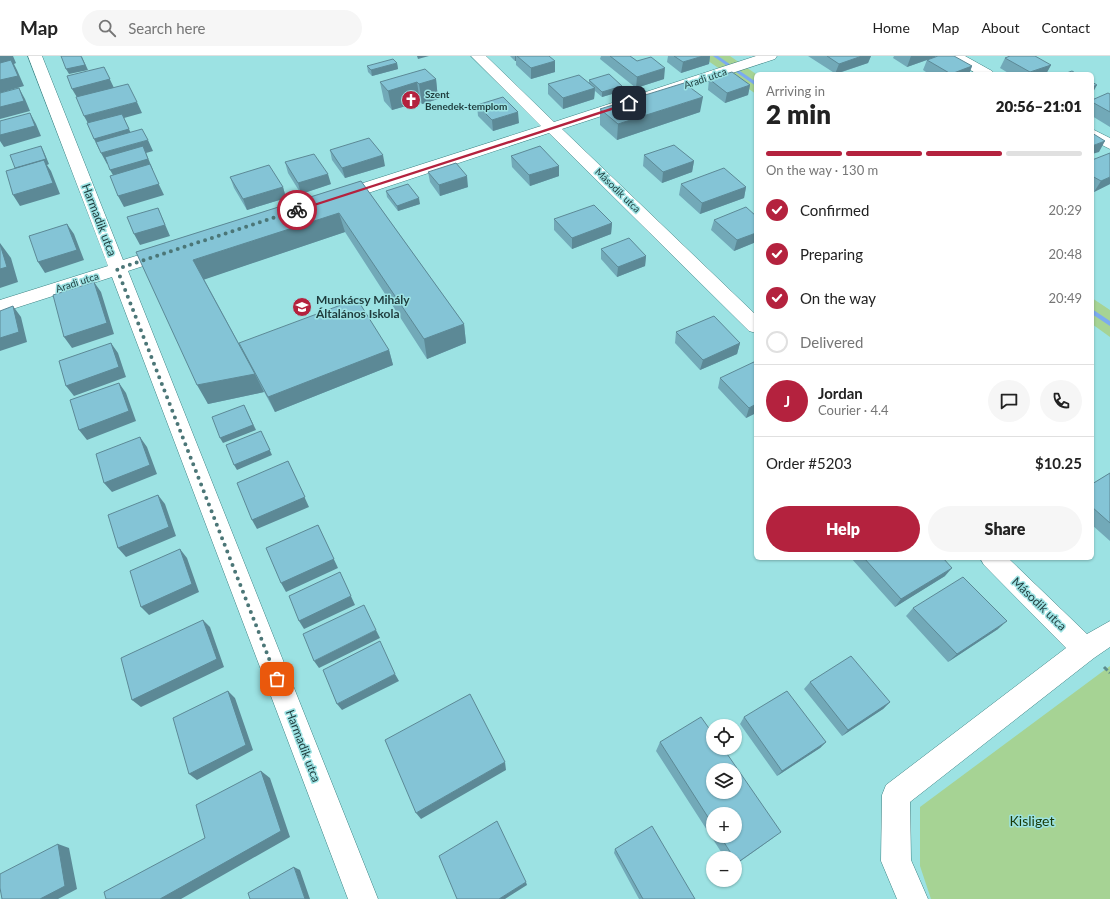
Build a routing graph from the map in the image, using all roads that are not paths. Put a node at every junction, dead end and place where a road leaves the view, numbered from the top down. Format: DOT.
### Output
graph roads {
  1 [pos="35,56"];
  2 [pos="478,56"];
  3 [pos="770,56"];
  4 [pos="980,56"];
  5 [pos="960,59"];
  6 [pos="983,72"];
  7 [pos="554,127"];
  8 [pos="1094,135"];
  9 [pos="1110,144"];
  10 [pos="320,203"];
  11 [pos="185,247"];
  12 [pos="117,269"];
  13 [pos="0,307"];
  14 [pos="754,324"];
  15 [pos="994,560"];
  16 [pos="1110,633"];
  17 [pos="1085,649"];
  18 [pos="363,899"];
  19 [pos="913,899"];
  1 -- 12 [label="street, Harmadik utca"];
  2 -- 7 [label="street, Második utca"];
  3 -- 7 [label="street, Aradi utca"];
  4 -- 5 [label="street"];
  5 -- 6 [label="street"];
  7 -- 10 [label="street, Aradi utca"];
  7 -- 14 [label="street, Második utca"];
  8 -- 9 [label="street"];
  11 -- 12 [label="street, Aradi utca"];
  12 -- 13 [label="street, Aradi utca"];
  12 -- 18 [label="street, Harmadik utca"];
  15 -- 17 [label="street, Második utca"];
  16 -- 17 [label="street"];
  17 -- 19 [label="street"];
}
